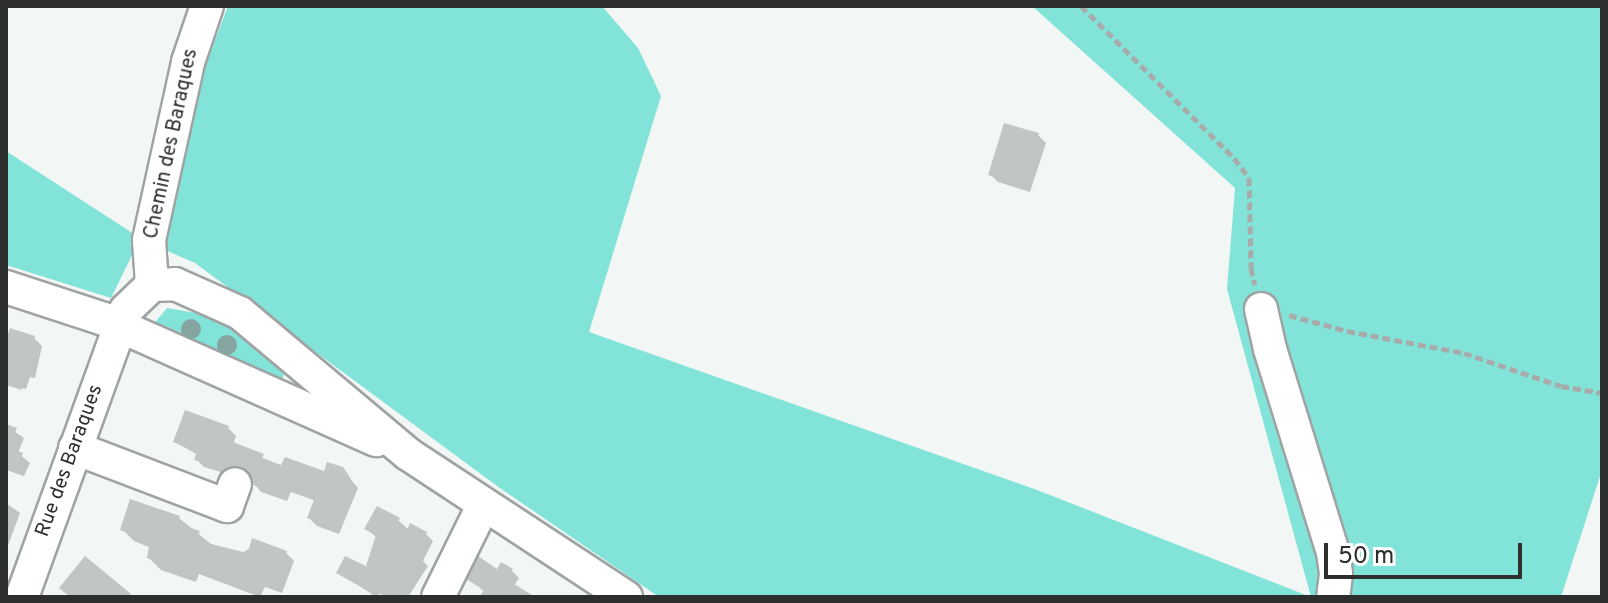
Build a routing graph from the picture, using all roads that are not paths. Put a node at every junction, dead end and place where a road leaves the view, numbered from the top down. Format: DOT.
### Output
graph roads {
  1 [pos="207,6"];
  2 [pos="152,285"];
  3 [pos="6,287"];
  4 [pos="1261,309"];
  5 [pos="120,326"];
  6 [pos="75,448"];
  7 [pos="408,454"];
  8 [pos="228,506"];
  9 [pos="483,506"];
  10 [pos="22,597"];
  11 [pos="438,597"];
  12 [pos="626,597"];
  13 [pos="1333,597"];
  1 -- 2 [label="street, Chemin des Baraques"];
  2 -- 5 [label="street, Rue des Baraques"];
  2 -- 7 [label="street"];
  3 -- 5 [label="street"];
  4 -- 13 [label="street"];
  5 -- 6 [label="street, Rue des Baraques"];
  5 -- 7 [label="street"];
  6 -- 8 [label="street"];
  6 -- 10 [label="street, Rue des Baraques"];
  7 -- 9 [label="street"];
  9 -- 11 [label="street"];
  9 -- 12 [label="street"];
}
